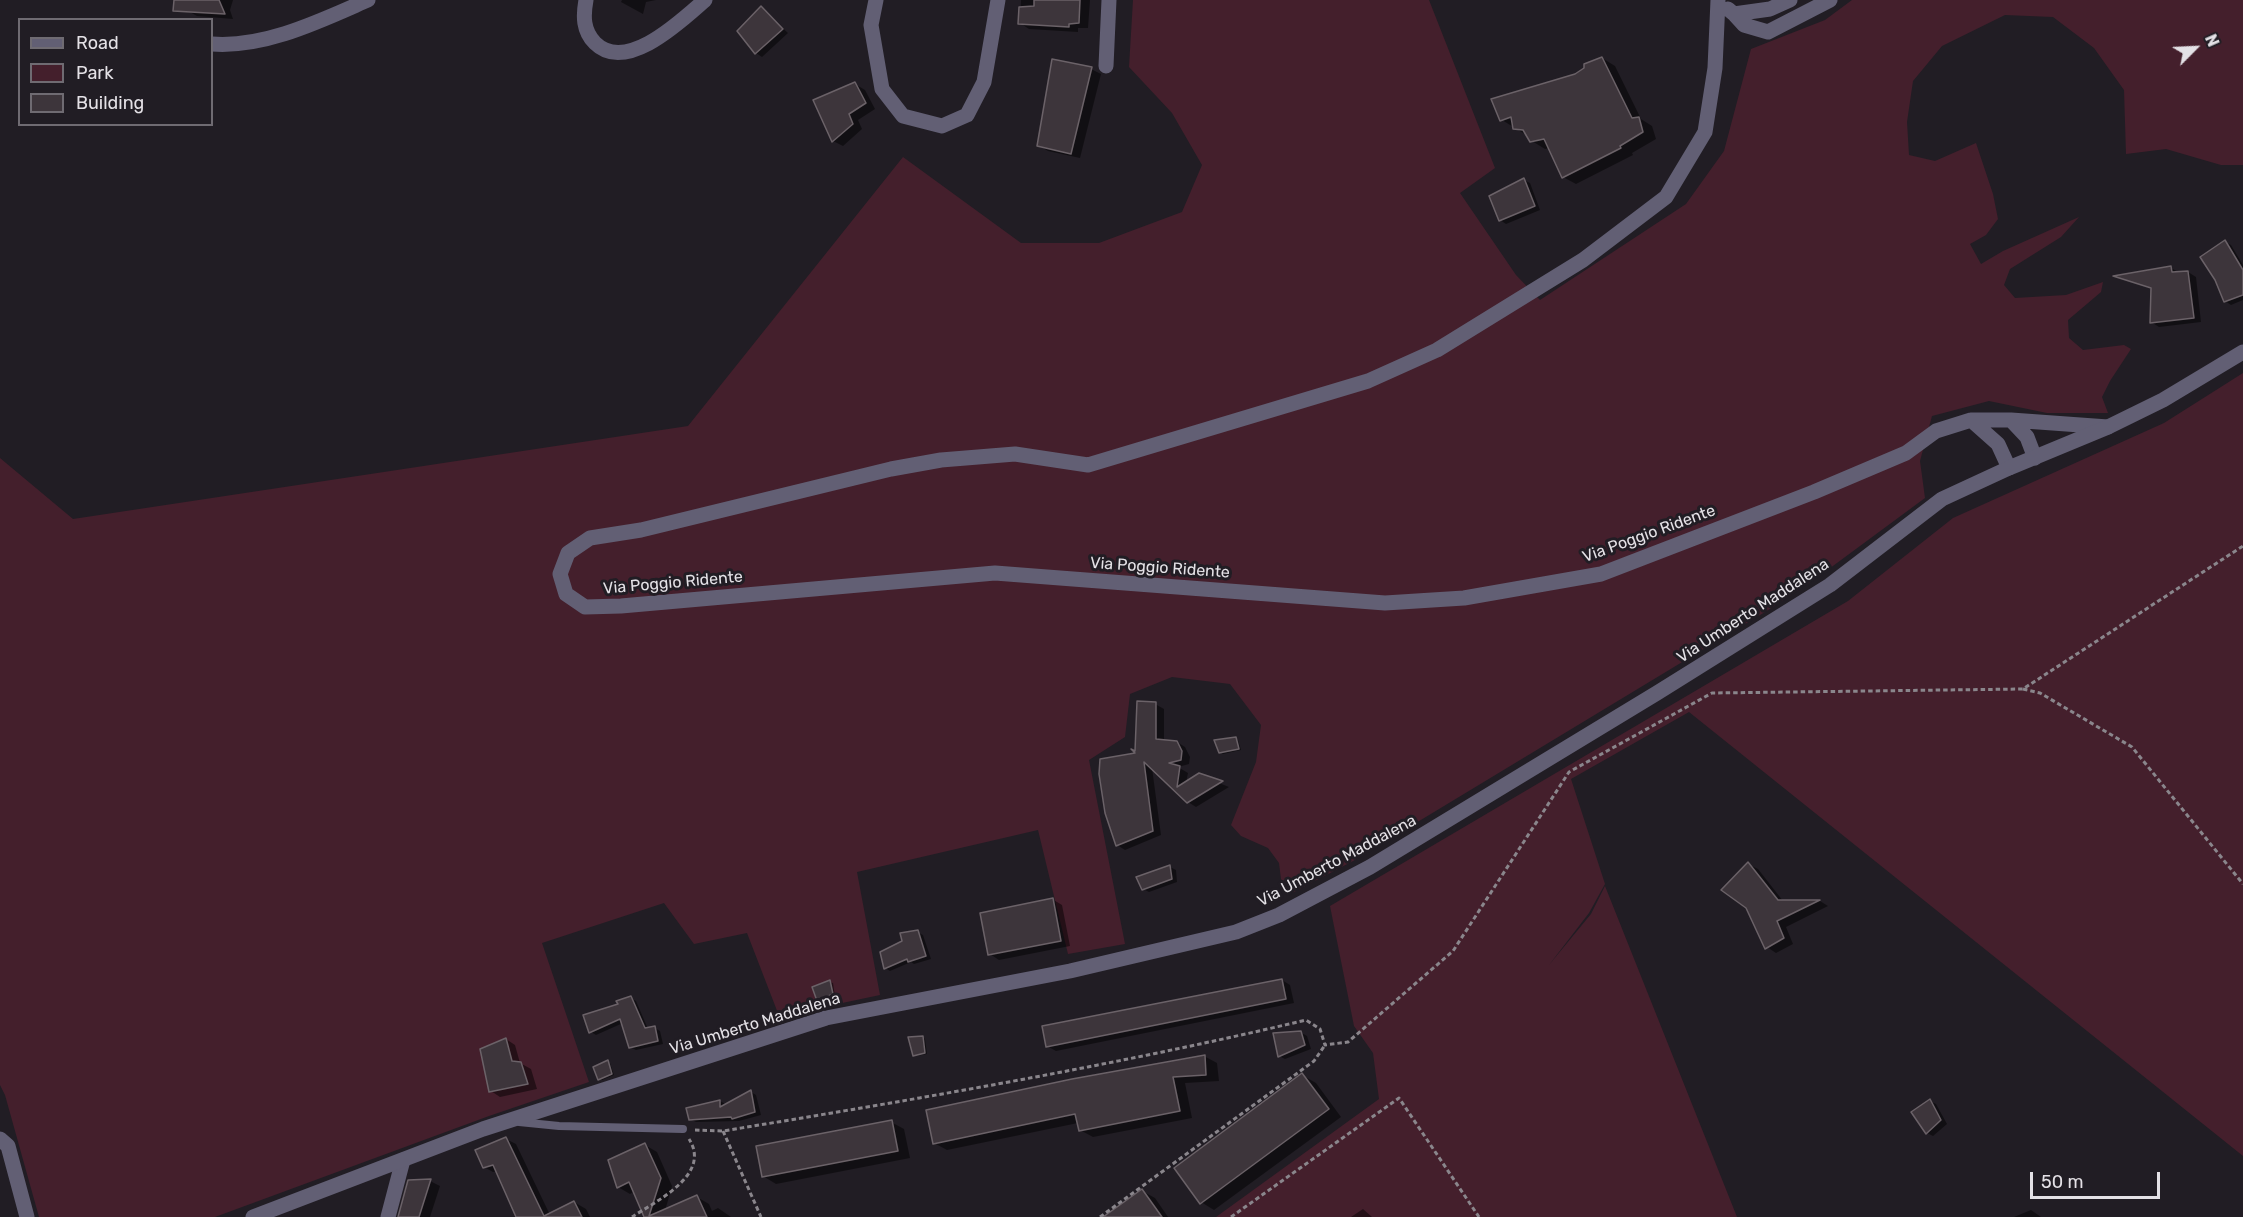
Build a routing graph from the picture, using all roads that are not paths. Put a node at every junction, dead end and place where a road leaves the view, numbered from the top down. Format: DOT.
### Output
graph roads {
  1 [pos="368,0"];
  2 [pos="586,0"];
  3 [pos="705,0"];
  4 [pos="876,0"];
  5 [pos="998,0"];
  6 [pos="1109,0"];
  7 [pos="1790,0"];
  8 [pos="1830,0"];
  9 [pos="1718,1"];
  10 [pos="1734,14"];
  11 [pos="213,44"];
  12 [pos="1106,66"];
  13 [pos="2243,352"];
  14 [pos="1971,420"];
  15 [pos="2011,420"];
  16 [pos="2108,427"];
  17 [pos="2036,458"];
  18 [pos="2009,468"];
  19 [pos="512,1121"];
  20 [pos="683,1130"];
  21 [pos="0,1139"];
  22 [pos="403,1160"];
  23 [pos="27,1217"];
  24 [pos="253,1217"];
  25 [pos="388,1217"];
  1 -- 11 [label="street"];
  2 -- 3 [label="street"];
  4 -- 5 [label="street"];
  6 -- 12 [label="street"];
  7 -- 10 [label="street"];
  8 -- 10 [label="street"];
  9 -- 10 [label="street"];
  9 -- 14 [label="street, Via Poggio Ridente"];
  13 -- 16 [label="street, Via Umberto Maddalena"];
  14 -- 15 [label="street, Via Poggio Ridente"];
  14 -- 18 [label="street"];
  15 -- 16 [label="street, Via Poggio Ridente"];
  15 -- 17 [label="street"];
  16 -- 17 [label="street, Via Umberto Maddalena"];
  17 -- 18 [label="street, Via Umberto Maddalena"];
  18 -- 19 [label="street, Via Umberto Maddalena"];
  19 -- 20 [label="lane"];
  19 -- 22 [label="street, Via Umberto Maddalena"];
  21 -- 23 [label="street"];
  22 -- 24 [label="street, Via Umberto Maddalena"];
  22 -- 25 [label="street"];
}
